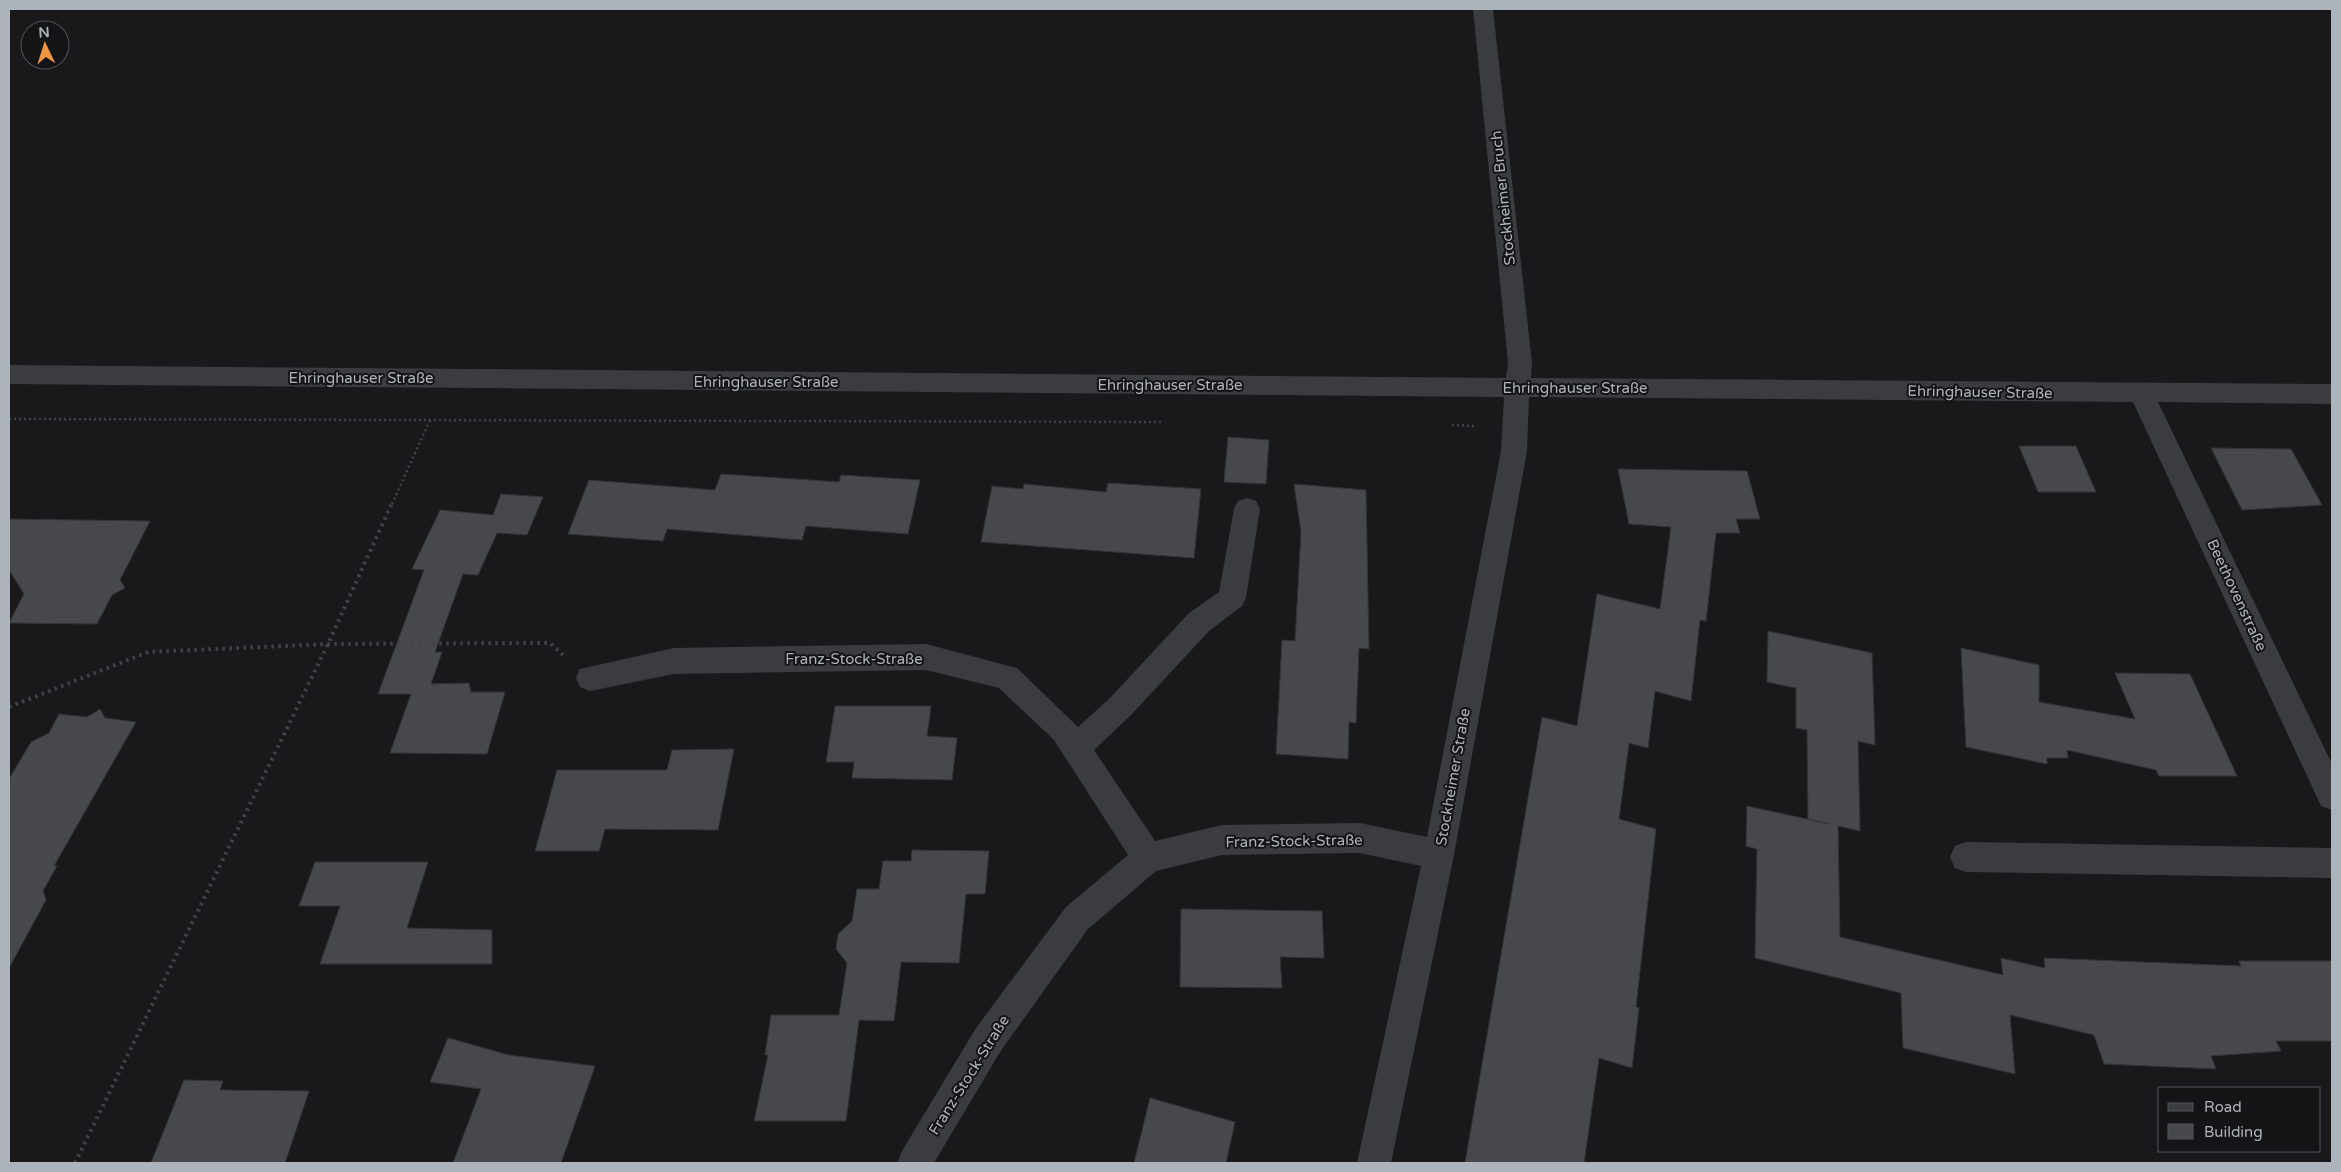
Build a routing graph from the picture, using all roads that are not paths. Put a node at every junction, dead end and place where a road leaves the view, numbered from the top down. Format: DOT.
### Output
graph roads {
  1 [pos="1483,9"];
  2 [pos="9,375"];
  3 [pos="1517,388"];
  4 [pos="2142,394"];
  5 [pos="2332,394"];
  6 [pos="1248,509"];
  7 [pos="590,678"];
  8 [pos="1076,748"];
  9 [pos="2332,796"];
  10 [pos="1439,855"];
  11 [pos="1966,857"];
  12 [pos="1148,858"];
  13 [pos="2332,863"];
  14 [pos="914,1163"];
  15 [pos="1374,1163"];
  1 -- 3 [label="street, Stockheimer Bruch"];
  2 -- 3 [label="street, Ehringhauser Straße"];
  3 -- 4 [label="street, Ehringhauser Straße"];
  3 -- 10 [label="street, Stockheimer Straße"];
  4 -- 5 [label="street, Ehringhauser Straße"];
  4 -- 9 [label="street, Beethovenstraße"];
  6 -- 8 [label="street"];
  7 -- 8 [label="street, Franz-Stock-Straße"];
  8 -- 12 [label="street, Franz-Stock-Straße"];
  10 -- 12 [label="street, Franz-Stock-Straße"];
  10 -- 15 [label="street, Stockheimer Straße"];
  11 -- 13 [label="street"];
  12 -- 14 [label="street, Franz-Stock-Straße"];
}
